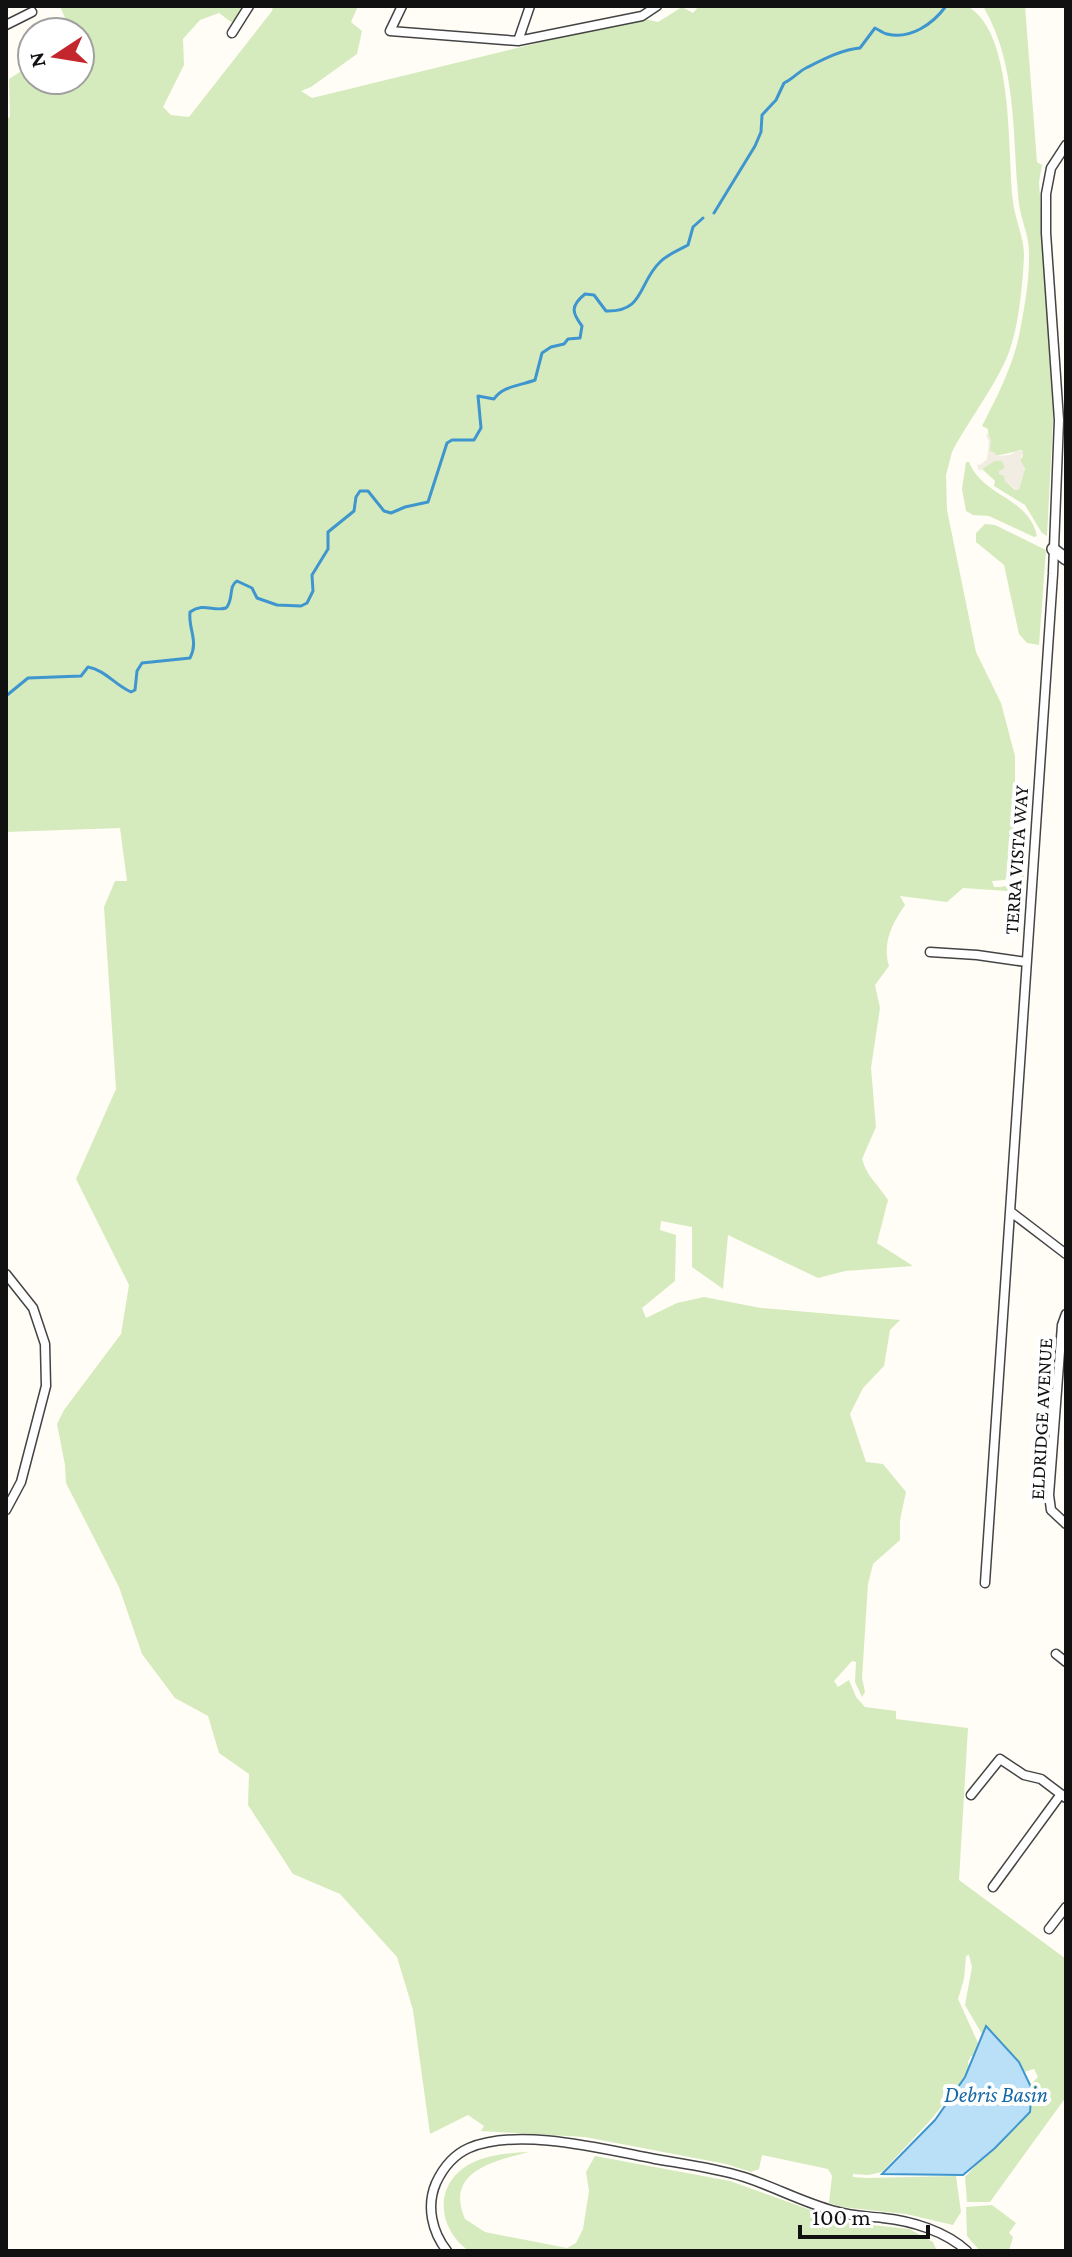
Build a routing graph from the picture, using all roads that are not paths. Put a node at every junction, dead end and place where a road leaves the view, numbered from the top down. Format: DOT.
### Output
graph roads {
  1 [pos="249,6"];
  2 [pos="402,6"];
  3 [pos="530,6"];
  4 [pos="657,6"];
  5 [pos="32,12"];
  6 [pos="6,25"];
  7 [pos="232,33"];
  8 [pos="518,41"];
  9 [pos="1066,145"];
  10 [pos="1053,549"];
  11 [pos="1066,559"];
  12 [pos="930,952"];
  13 [pos="1026,962"];
  14 [pos="1011,1212"];
  15 [pos="1064,1249"];
  16 [pos="6,1274"];
  17 [pos="1066,1314"];
  18 [pos="1061,1401"];
  19 [pos="6,1510"];
  20 [pos="1065,1523"];
  21 [pos="985,1583"];
  22 [pos="1056,1654"];
  23 [pos="1066,1662"];
  24 [pos="971,1795"];
  25 [pos="1063,1796"];
  26 [pos="993,1887"];
  27 [pos="1066,1907"];
  28 [pos="1049,1929"];
  29 [pos="447,2251"];
  30 [pos="967,2251"];
  1 -- 7 [label="street"];
  2 -- 8 [label="street"];
  3 -- 8 [label="street"];
  4 -- 8 [label="street"];
  5 -- 6 [label="street"];
  9 -- 10 [label="street, TERRA VISTA WAY"];
  10 -- 11 [label="street"];
  10 -- 13 [label="street, TERRA VISTA WAY"];
  12 -- 13 [label="street"];
  13 -- 14 [label="street, TERRA VISTA WAY"];
  14 -- 15 [label="street"];
  14 -- 21 [label="street, TERRA VISTA WAY"];
  16 -- 19 [label="street"];
  17 -- 18 [label="street, ELDRIDGE AVENUE"];
  18 -- 20 [label="street, ELDRIDGE AVENUE"];
  22 -- 23 [label="street"];
  24 -- 25 [label="street"];
  25 -- 26 [label="street"];
  27 -- 28 [label="street"];
  29 -- 30 [label="street"];
}
